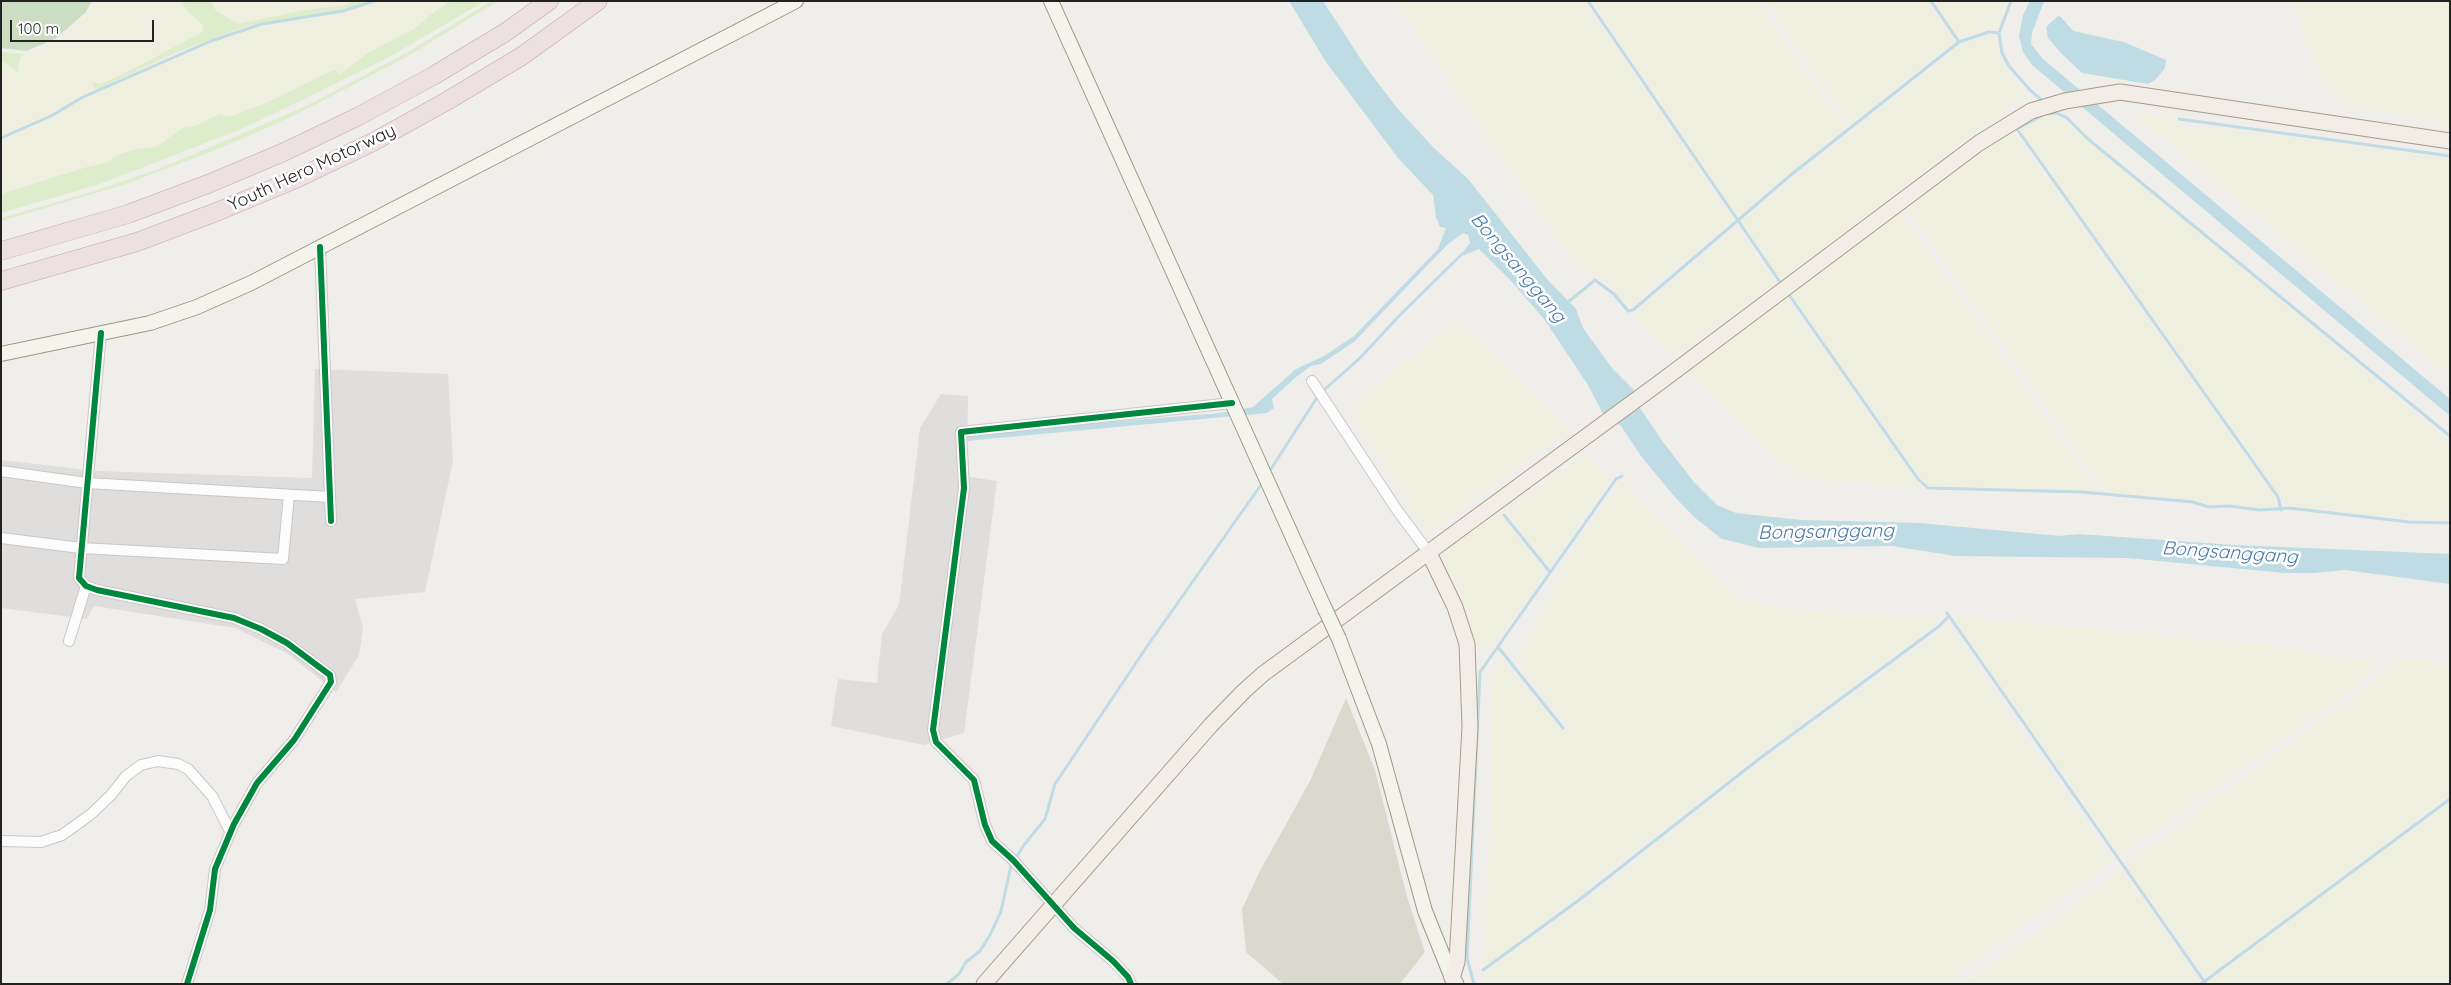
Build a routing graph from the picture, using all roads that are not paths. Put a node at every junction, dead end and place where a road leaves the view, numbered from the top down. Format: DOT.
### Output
graph roads {
  1 [pos="549,1"];
  2 [pos="598,1"];
  3 [pos="796,1"];
  4 [pos="1050,1"];
  5 [pos="2450,141"];
  6 [pos="320,247"];
  7 [pos="1,251"];
  8 [pos="1,281"];
  9 [pos="102,333"];
  10 [pos="1,354"];
  11 [pos="1312,380"];
  12 [pos="1233,405"];
  13 [pos="1,471"];
  14 [pos="88,483"];
  15 [pos="289,495"];
  16 [pos="330,498"];
  17 [pos="331,521"];
  18 [pos="1,538"];
  19 [pos="81,548"];
  20 [pos="1421,559"];
  21 [pos="86,586"];
  22 [pos="69,641"];
  23 [pos="220,808"];
  24 [pos="240,811"];
  25 [pos="230,831"];
  26 [pos="1,841"];
  27 [pos="1054,905"];
  28 [pos="1454,981"];
  29 [pos="187,984"];
  30 [pos="984,984"];
  31 [pos="1131,984"];
  1 -- 7 [label="highway, Youth Hero Motorway"];
  2 -- 8 [label="highway, Youth Hero Motorway"];
  3 -- 6 [label="main road"];
  4 -- 12 [label="main road"];
  5 -- 20 [label="main road"];
  6 -- 9 [label="main road"];
  6 -- 16 [label="street"];
  9 -- 10 [label="main road"];
  9 -- 14 [label="street"];
  11 -- 20 [label="street"];
  12 -- 27 [label="street"];
  12 -- 28 [label="main road, bridge"];
  13 -- 14 [label="street"];
  14 -- 15 [label="street"];
  14 -- 19 [label="street"];
  15 -- 16 [label="street"];
  15 -- 19 [label="street"];
  16 -- 17 [label="street"];
  18 -- 19 [label="street"];
  19 -- 21 [label="street"];
  20 -- 27 [label="main road"];
  20 -- 28 [label="main road"];
  21 -- 22 [label="street"];
  21 -- 24 [label="street"];
  23 -- 24 [label="street"];
  23 -- 25 [label="street"];
  23 -- 26 [label="street"];
  24 -- 25 [label="street"];
  25 -- 29 [label="street"];
  27 -- 30 [label="main road"];
  27 -- 31 [label="street"];
}
